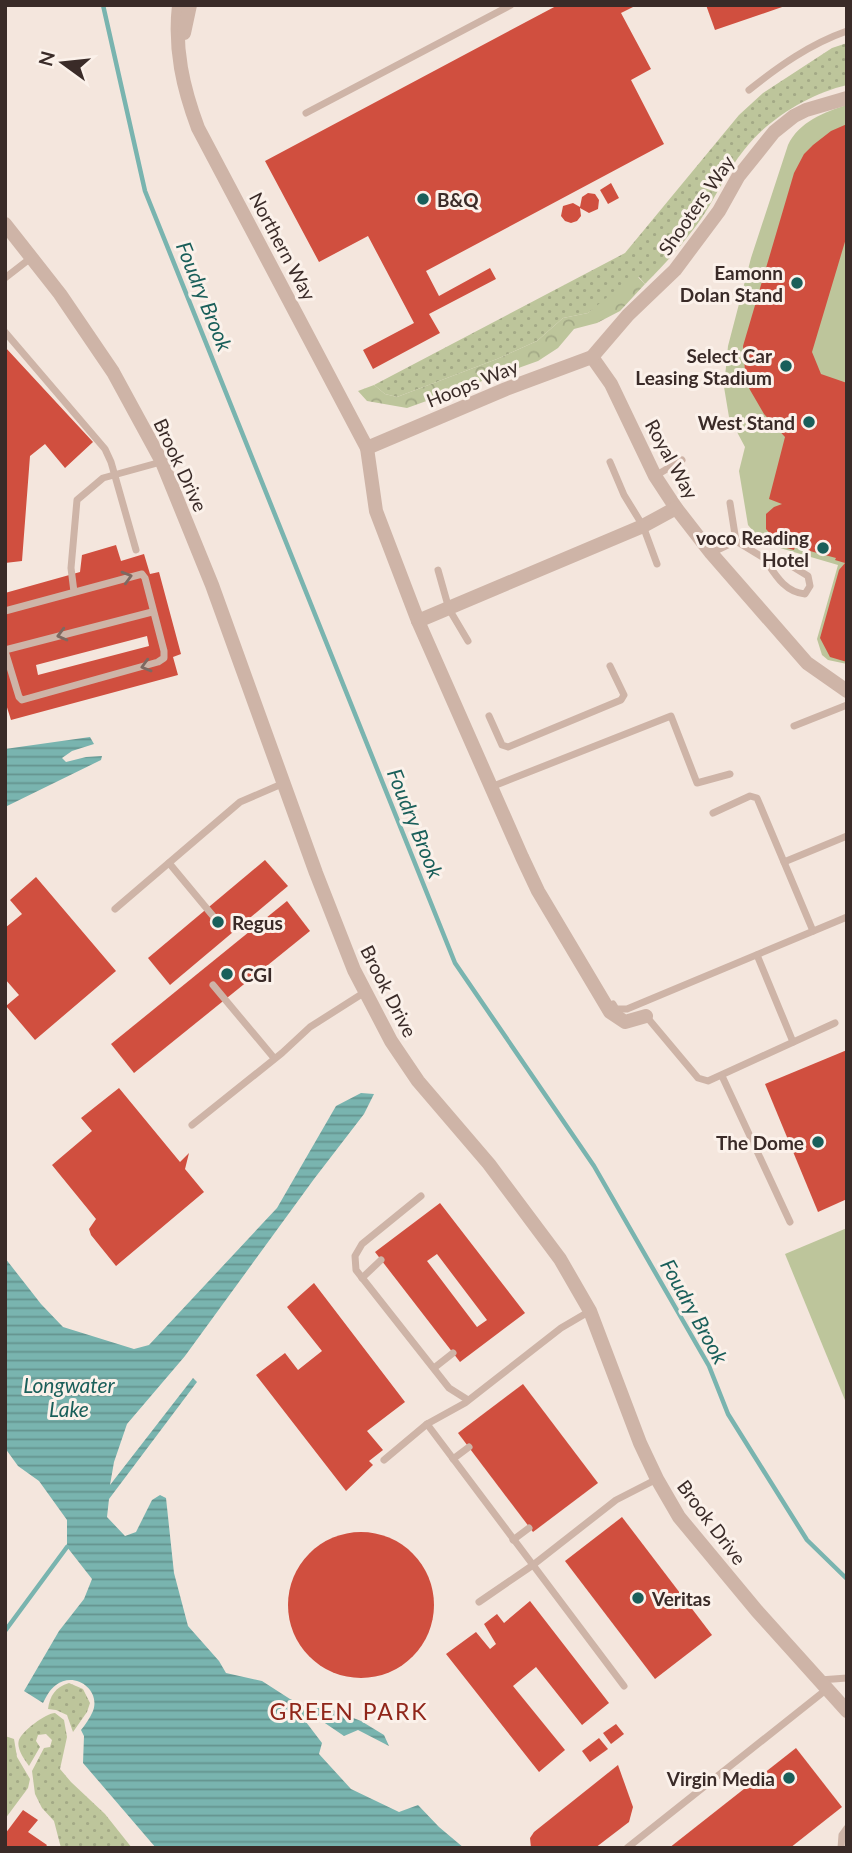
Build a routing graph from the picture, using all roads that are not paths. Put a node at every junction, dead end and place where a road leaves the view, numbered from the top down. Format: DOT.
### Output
graph roads {
  1 [pos="179,5"];
  2 [pos="190,5"];
  3 [pos="511,5"];
  4 [pos="847,31"];
  5 [pos="178,58"];
  6 [pos="749,90"];
  7 [pos="847,98"];
  8 [pos="306,113"];
  9 [pos="5,224"];
  10 [pos="33,257"];
  11 [pos="5,278"];
  12 [pos="5,332"];
  13 [pos="592,357"];
  14 [pos="367,448"];
  15 [pos="682,460"];
  16 [pos="162,461"];
  17 [pos="610,462"];
  18 [pos="115,474"];
  19 [pos="655,476"];
  20 [pos="730,503"];
  21 [pos="676,508"];
  22 [pos="643,526"];
  23 [pos="736,541"];
  24 [pos="136,550"];
  25 [pos="710,553"];
  26 [pos="764,558"];
  27 [pos="657,564"];
  28 [pos="438,570"];
  29 [pos="74,592"];
  30 [pos="449,609"];
  31 [pos="5,611"];
  32 [pos="152,612"];
  33 [pos="418,621"];
  34 [pos="468,641"];
  35 [pos="5,650"];
  36 [pos="610,666"];
  37 [pos="847,691"];
  38 [pos="847,705"];
  39 [pos="489,716"];
  40 [pos="794,726"];
  41 [pos="730,774"];
  42 [pos="285,783"];
  43 [pos="491,787"];
  44 [pos="713,813"];
  45 [pos="847,836"];
  46 [pos="784,862"];
  47 [pos="169,863"];
  48 [pos="114,908"];
  49 [pos="847,917"];
  50 [pos="218,922"];
  51 [pos="813,931"];
  52 [pos="757,955"];
  53 [pos="213,985"];
  54 [pos="596,991"];
  55 [pos="365,992"];
  56 [pos="646,1016"];
  57 [pos="835,1023"];
  58 [pos="793,1042"];
  59 [pos="274,1058"];
  60 [pos="722,1076"];
  61 [pos="192,1125"];
  62 [pos="421,1196"];
  63 [pos="790,1223"];
  64 [pos="382,1260"];
  65 [pos="362,1278"];
  66 [pos="590,1311"];
  67 [pos="453,1353"];
  68 [pos="433,1368"];
  69 [pos="468,1400"];
  70 [pos="427,1424"];
  71 [pos="469,1447"];
  72 [pos="453,1458"];
  73 [pos="384,1460"];
  74 [pos="657,1479"];
  75 [pos="529,1528"];
  76 [pos="513,1540"];
  77 [pos="533,1565"];
  78 [pos="479,1602"];
  79 [pos="847,1678"];
  80 [pos="822,1685"];
  81 [pos="624,1686"];
  82 [pos="847,1711"];
  83 [pos="847,1828"];
  84 [pos="844,1847"];
  85 [pos="628,1848"];
  1 -- 5 [label="street, Northern Way"];
  2 -- 5 [label="street, Northern Way"];
  3 -- 8 [label="lane"];
  4 -- 6 [label="lane"];
  5 -- 14 [label="street, Northern Way"];
  7 -- 13 [label="street, Shooters Way"];
  9 -- 10 [label="street, Brook Drive"];
  10 -- 11 [label="lane"];
  10 -- 16 [label="street, Brook Drive"];
  12 -- 18 [label="lane"];
  13 -- 14 [label="street, Hoops Way"];
  13 -- 19 [label="street, Royal Way"];
  14 -- 33 [label="street, Northern Way"];
  15 -- 19 [label="lane"];
  16 -- 18 [label="lane"];
  16 -- 42 [label="street, Brook Drive"];
  17 -- 22 [label="lane"];
  18 -- 24 [label="lane"];
  18 -- 29 [label="lane"];
  19 -- 21 [label="street, Royal Way"];
  20 -- 23 [label="lane"];
  21 -- 22 [label="street"];
  21 -- 25 [label="street, Royal Way"];
  22 -- 27 [label="lane"];
  22 -- 30 [label="street"];
  23 -- 25 [label="lane"];
  23 -- 26 [label="lane"];
  25 -- 37 [label="street, Royal Way"];
  26 -- 26 [label="lane"];
  28 -- 30 [label="lane"];
  29 -- 31 [label="lane"];
  29 -- 32 [label="lane, one-way"];
  30 -- 33 [label="street"];
  30 -- 34 [label="lane"];
  32 -- 35 [label="lane, one-way"];
  32 -- 35 [label="lane, one-way"];
  33 -- 43 [label="street, Northern Way"];
  36 -- 39 [label="lane"];
  38 -- 40 [label="lane"];
  41 -- 43 [label="lane"];
  42 -- 47 [label="lane"];
  42 -- 55 [label="street, Brook Drive"];
  43 -- 54 [label="street, Northern Way"];
  44 -- 46 [label="lane"];
  45 -- 46 [label="lane"];
  46 -- 51 [label="lane"];
  47 -- 48 [label="lane"];
  47 -- 50 [label="lane"];
  49 -- 51 [label="lane"];
  51 -- 52 [label="lane"];
  52 -- 54 [label="lane"];
  52 -- 58 [label="lane"];
  53 -- 59 [label="lane"];
  54 -- 56 [label="street, Northern Way"];
  55 -- 59 [label="lane"];
  55 -- 66 [label="street, Brook Drive"];
  56 -- 60 [label="lane"];
  57 -- 58 [label="lane"];
  58 -- 60 [label="lane"];
  59 -- 61 [label="lane"];
  60 -- 63 [label="lane"];
  62 -- 65 [label="lane"];
  64 -- 65 [label="lane"];
  65 -- 68 [label="lane"];
  66 -- 69 [label="lane"];
  66 -- 74 [label="street, Brook Drive"];
  67 -- 68 [label="lane"];
  68 -- 69 [label="lane"];
  69 -- 70 [label="lane"];
  70 -- 72 [label="lane"];
  70 -- 73 [label="lane"];
  71 -- 72 [label="lane"];
  72 -- 76 [label="lane"];
  74 -- 77 [label="lane"];
  74 -- 80 [label="street, Brook Drive"];
  75 -- 76 [label="lane"];
  76 -- 77 [label="lane"];
  77 -- 78 [label="lane"];
  77 -- 81 [label="lane"];
  79 -- 80 [label="lane"];
  80 -- 82 [label="street, Brook Drive"];
  80 -- 85 [label="lane"];
  83 -- 84 [label="lane"];
}
